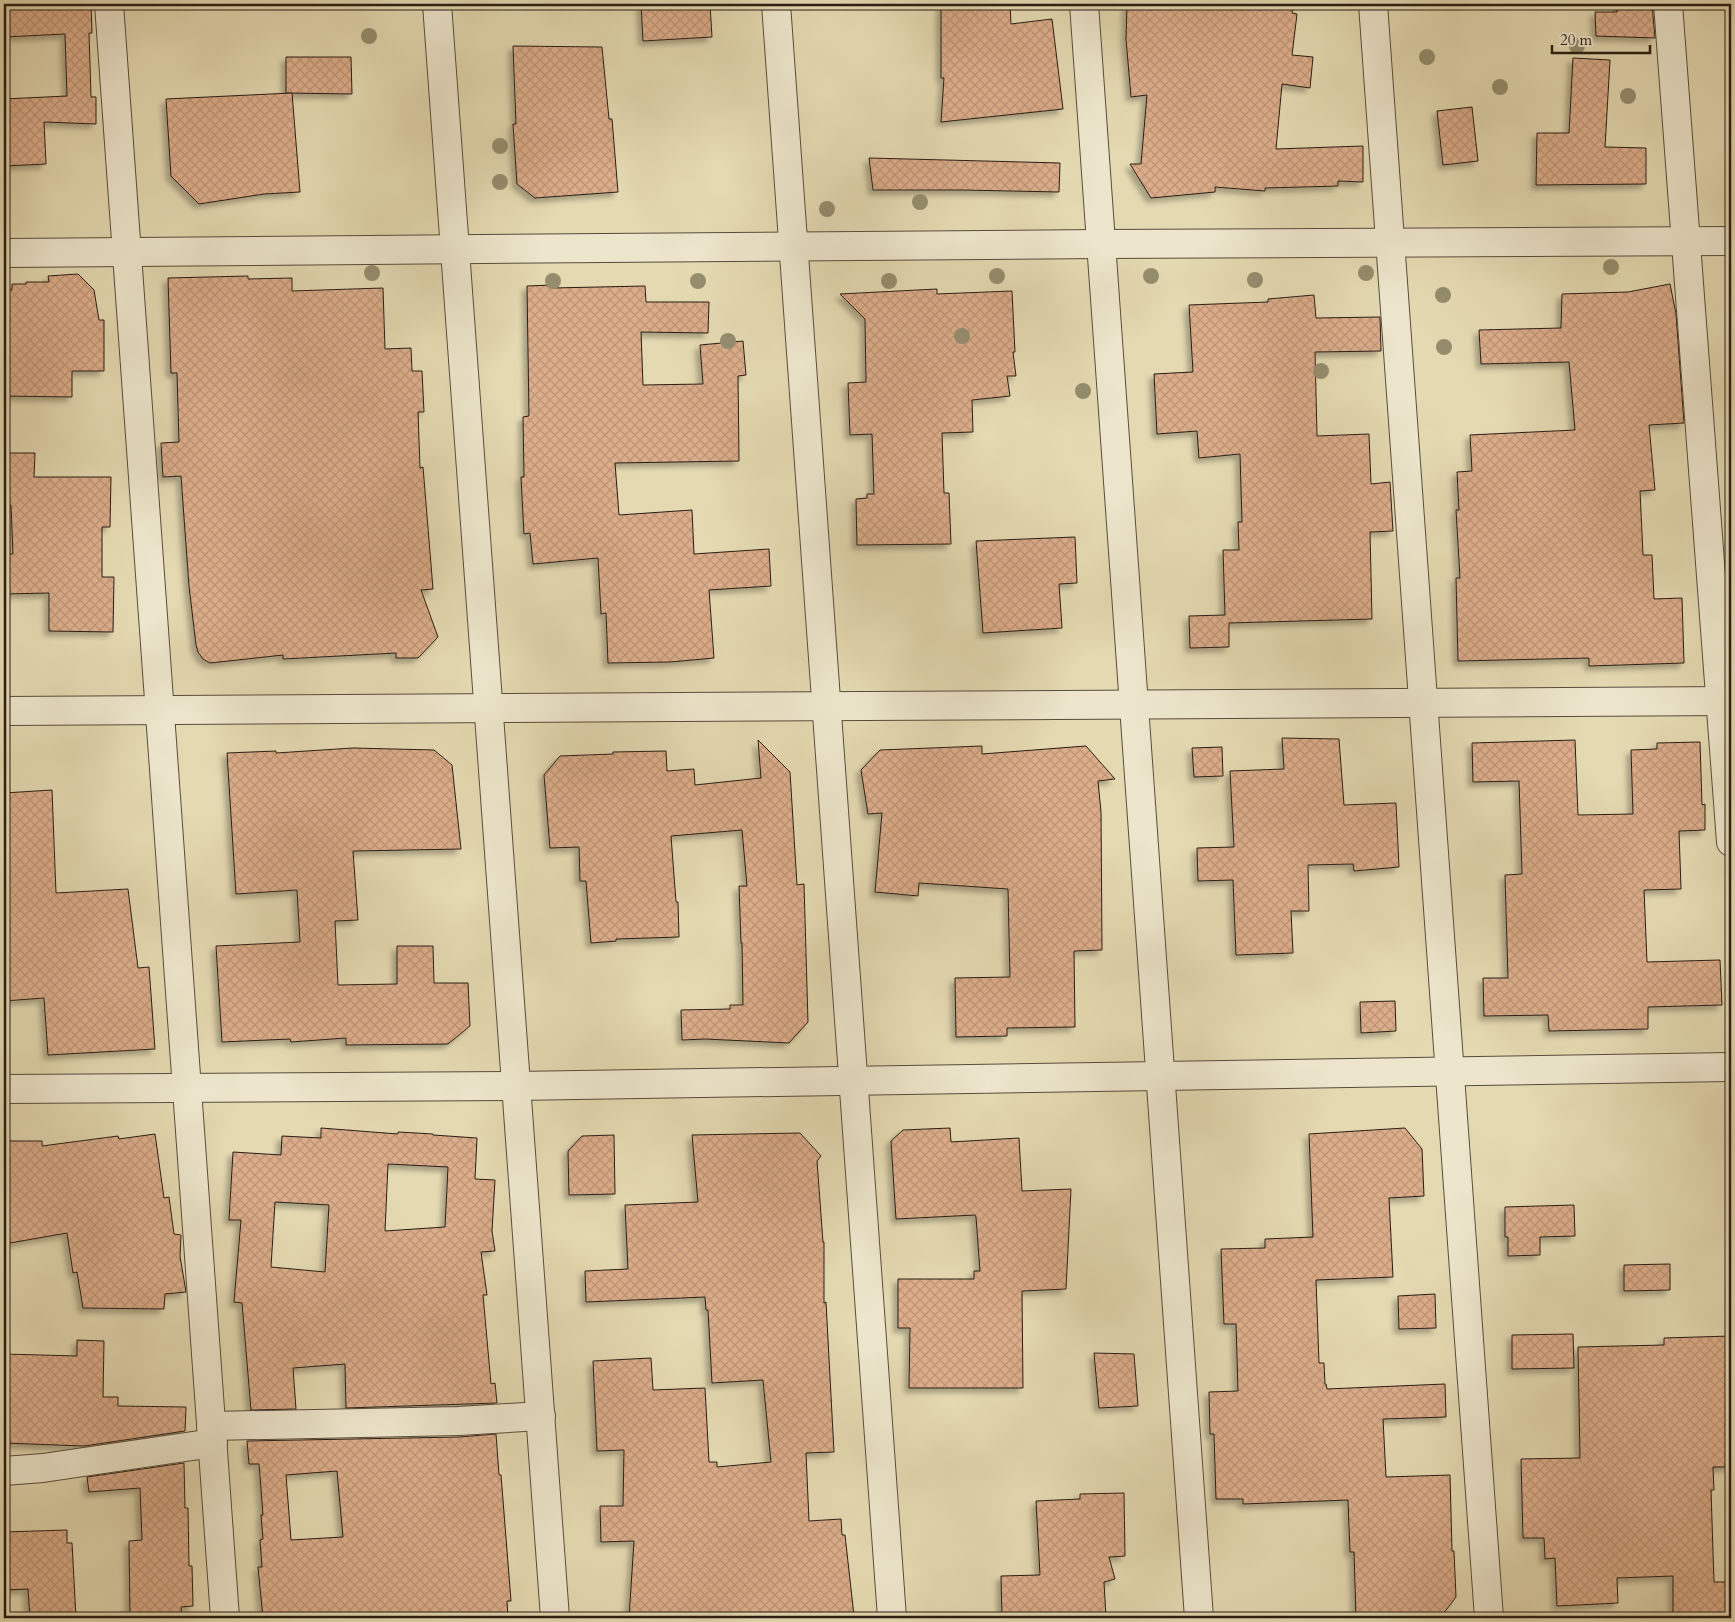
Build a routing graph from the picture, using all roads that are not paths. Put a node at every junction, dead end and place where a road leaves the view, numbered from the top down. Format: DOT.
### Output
graph roads {
  1 [pos="109,4"];
  2 [pos="437,4"];
  3 [pos="776,4"];
  4 [pos="1084,4"];
  5 [pos="1373,4"];
  6 [pos="1668,4"];
  7 [pos="1686,241"];
  8 [pos="1731,241"];
  9 [pos="1390,243"];
  10 [pos="1101,244"];
  11 [pos="793,246"];
  12 [pos="455,249"];
  13 [pos="4,252"];
  14 [pos="127,252"];
  15 [pos="1726,701"];
  16 [pos="1423,702"];
  17 [pos="1134,703"];
  18 [pos="826,705"];
  19 [pos="489,708"];
  20 [pos="160,710"];
  21 [pos="4,711"];
  22 [pos="1731,842"];
  23 [pos="1731,1066"];
  24 [pos="1449,1072"];
  25 [pos="1160,1076"];
  26 [pos="853,1080"];
  27 [pos="516,1086"];
  28 [pos="187,1088"];
  29 [pos="4,1089"];
  30 [pos="541,1416"];
  31 [pos="212,1435"];
  32 [pos="4,1471"];
  33 [pos="225,1618"];
  34 [pos="555,1618"];
  35 [pos="892,1618"];
  36 [pos="1198,1618"];
  37 [pos="1489,1618"];
  1 -- 14 [label="street"];
  2 -- 12 [label="street"];
  3 -- 11 [label="street"];
  4 -- 10 [label="street"];
  5 -- 9 [label="street"];
  6 -- 7 [label="street"];
  7 -- 8 [label="street"];
  7 -- 9 [label="street"];
  7 -- 15 [label="street"];
  9 -- 10 [label="street"];
  9 -- 16 [label="street"];
  10 -- 11 [label="street"];
  10 -- 17 [label="street"];
  11 -- 12 [label="street"];
  11 -- 18 [label="street"];
  12 -- 14 [label="street"];
  12 -- 19 [label="street"];
  13 -- 14 [label="street"];
  14 -- 20 [label="street"];
  15 -- 16 [label="street"];
  15 -- 22 [label="street"];
  16 -- 17 [label="street"];
  16 -- 24 [label="street"];
  17 -- 18 [label="street"];
  17 -- 25 [label="street"];
  18 -- 19 [label="street"];
  18 -- 26 [label="street"];
  19 -- 20 [label="street"];
  19 -- 27 [label="street"];
  20 -- 21 [label="street"];
  20 -- 28 [label="street"];
  23 -- 24 [label="street"];
  24 -- 25 [label="street"];
  24 -- 37 [label="street"];
  25 -- 26 [label="street"];
  25 -- 36 [label="street"];
  26 -- 27 [label="street"];
  26 -- 35 [label="street"];
  27 -- 28 [label="street"];
  27 -- 30 [label="street"];
  28 -- 29 [label="street"];
  28 -- 31 [label="street"];
  30 -- 31 [label="street"];
  30 -- 34 [label="street"];
  31 -- 32 [label="street"];
  31 -- 33 [label="street"];
}
